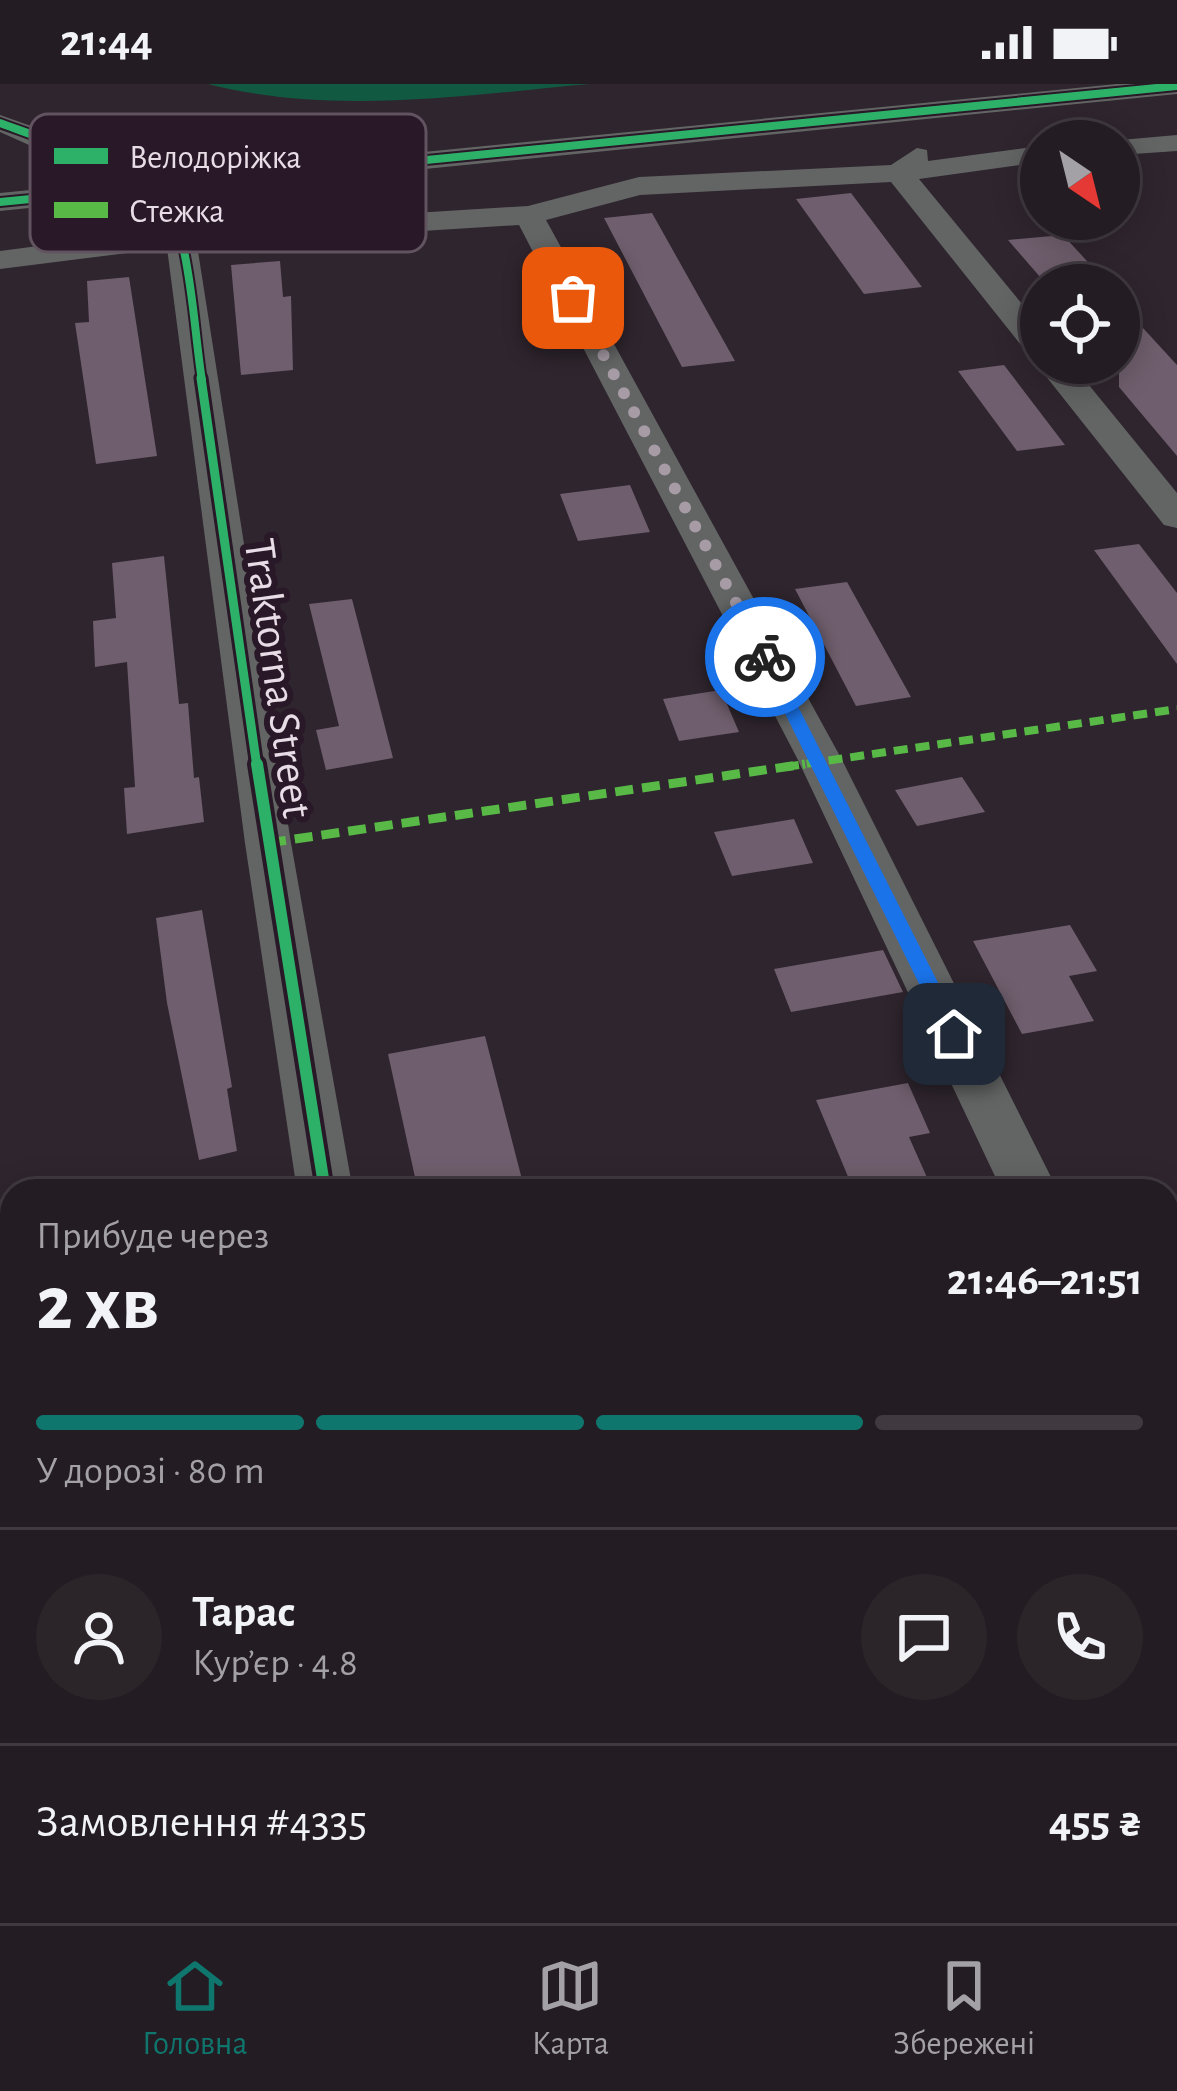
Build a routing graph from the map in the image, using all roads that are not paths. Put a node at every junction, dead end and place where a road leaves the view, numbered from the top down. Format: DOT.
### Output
graph roads {
  1 [pos="1177,86"];
  2 [pos="917,111"];
  3 [pos="0,123"];
  4 [pos="30,134"];
  5 [pos="1177,143"];
  6 [pos="1140,146"];
  7 [pos="1020,157"];
  8 [pos="426,159"];
  9 [pos="899,172"];
  10 [pos="30,199"];
  11 [pos="0,202"];
  12 [pos="529,214"];
  13 [pos="426,221"];
  14 [pos="63,252"];
  15 [pos="183,252"];
  16 [pos="0,260"];
  17 [pos="1020,322"];
  18 [pos="1070,384"];
  19 [pos="1177,517"];
  20 [pos="324,1179"];
  21 [pos="1024,1179"];
  1 -- 2 [label="street"];
  2 -- 8 [label="street"];
  2 -- 9 [label="street"];
  3 -- 4 [label="street"];
  5 -- 6 [label="street"];
  7 -- 9 [label="street"];
  9 -- 12 [label="street"];
  9 -- 17 [label="street"];
  10 -- 11 [label="street"];
  12 -- 13 [label="street"];
  12 -- 21 [label="street"];
  14 -- 16 [label="street"];
  15 -- 20 [label="street, Traktorna Street"];
  18 -- 19 [label="street"];
}
